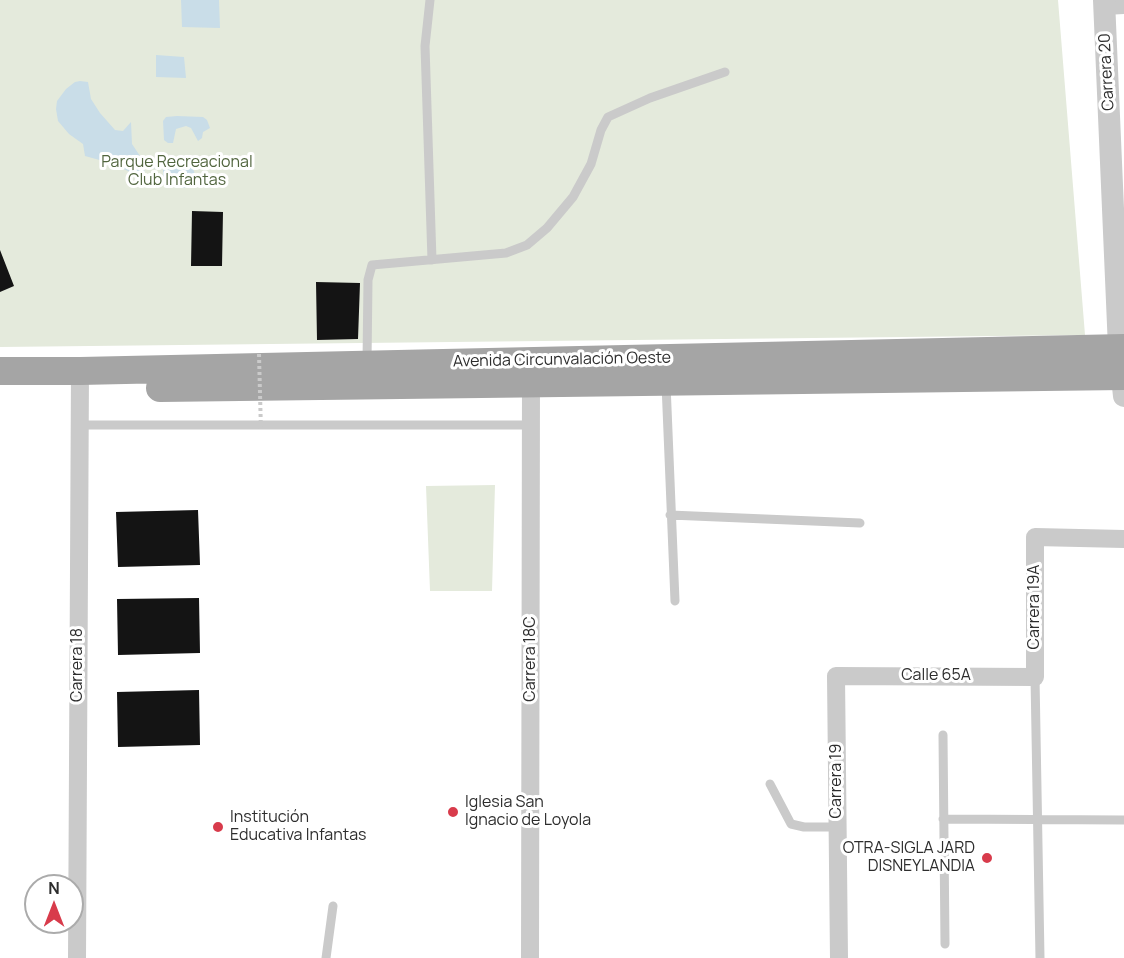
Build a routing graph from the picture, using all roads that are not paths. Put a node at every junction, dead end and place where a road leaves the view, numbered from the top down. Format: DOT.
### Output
graph roads {
  1 [pos="430,0"];
  2 [pos="1111,4"];
  3 [pos="725,72"];
  4 [pos="432,260"];
  5 [pos="1122,348"];
  6 [pos="367,364"];
  7 [pos="0,371"];
  8 [pos="531,372"];
  9 [pos="80,380"];
  10 [pos="666,382"];
  11 [pos="1123,383"];
  12 [pos="0,391"];
  13 [pos="79,425"];
  14 [pos="531,425"];
  15 [pos="670,515"];
  16 [pos="860,523"];
  17 [pos="1124,539"];
  18 [pos="675,601"];
  19 [pos="836,676"];
  20 [pos="1035,676"];
  21 [pos="943,735"];
  22 [pos="770,784"];
  23 [pos="943,819"];
  24 [pos="1038,819"];
  25 [pos="1124,820"];
  26 [pos="837,827"];
  27 [pos="333,906"];
  28 [pos="945,944"];
  29 [pos="77,958"];
  30 [pos="326,958"];
  31 [pos="530,958"];
  32 [pos="839,958"];
  33 [pos="1040,958"];
  1 -- 4 [label="lane"];
  2 -- 5 [label="street, Carrera 20"];
  3 -- 4 [label="lane"];
  4 -- 6 [label="lane"];
  5 -- 8 [label="main road, Avenida Circunvalación Oeste"];
  5 -- 11 [label="street, Carrera 20"];
  6 -- 8 [label="main road, Avenida Circunvalación Oeste"];
  6 -- 9 [label="main road, Avenida Circunvalación Oeste"];
  7 -- 9 [label="main road, Avenida Circunvalación Oeste"];
  8 -- 9 [label="main road, Avenida Circunvalación Oeste"];
  8 -- 10 [label="main road, Avenida Circunvalación Oeste"];
  8 -- 14 [label="street, Carrera 18C"];
  9 -- 12 [label="main road, Avenida Circunvalación Oeste"];
  9 -- 13 [label="street, Carrera 18"];
  10 -- 11 [label="main road, Avenida Circunvalación Oeste"];
  10 -- 15 [label="lane"];
  13 -- 14 [label="lane"];
  13 -- 29 [label="street, Carrera 18"];
  14 -- 31 [label="street, Carrera 18C"];
  15 -- 16 [label="lane"];
  15 -- 18 [label="lane"];
  17 -- 20 [label="street, Carrera 19A"];
  19 -- 20 [label="street, Calle 65A"];
  19 -- 26 [label="street, Carrera 19"];
  20 -- 24 [label="lane"];
  21 -- 23 [label="lane"];
  22 -- 26 [label="lane"];
  23 -- 24 [label="lane"];
  23 -- 28 [label="lane"];
  24 -- 25 [label="lane"];
  24 -- 33 [label="lane"];
  26 -- 32 [label="street, Carrera 19"];
  27 -- 30 [label="lane"];
}
